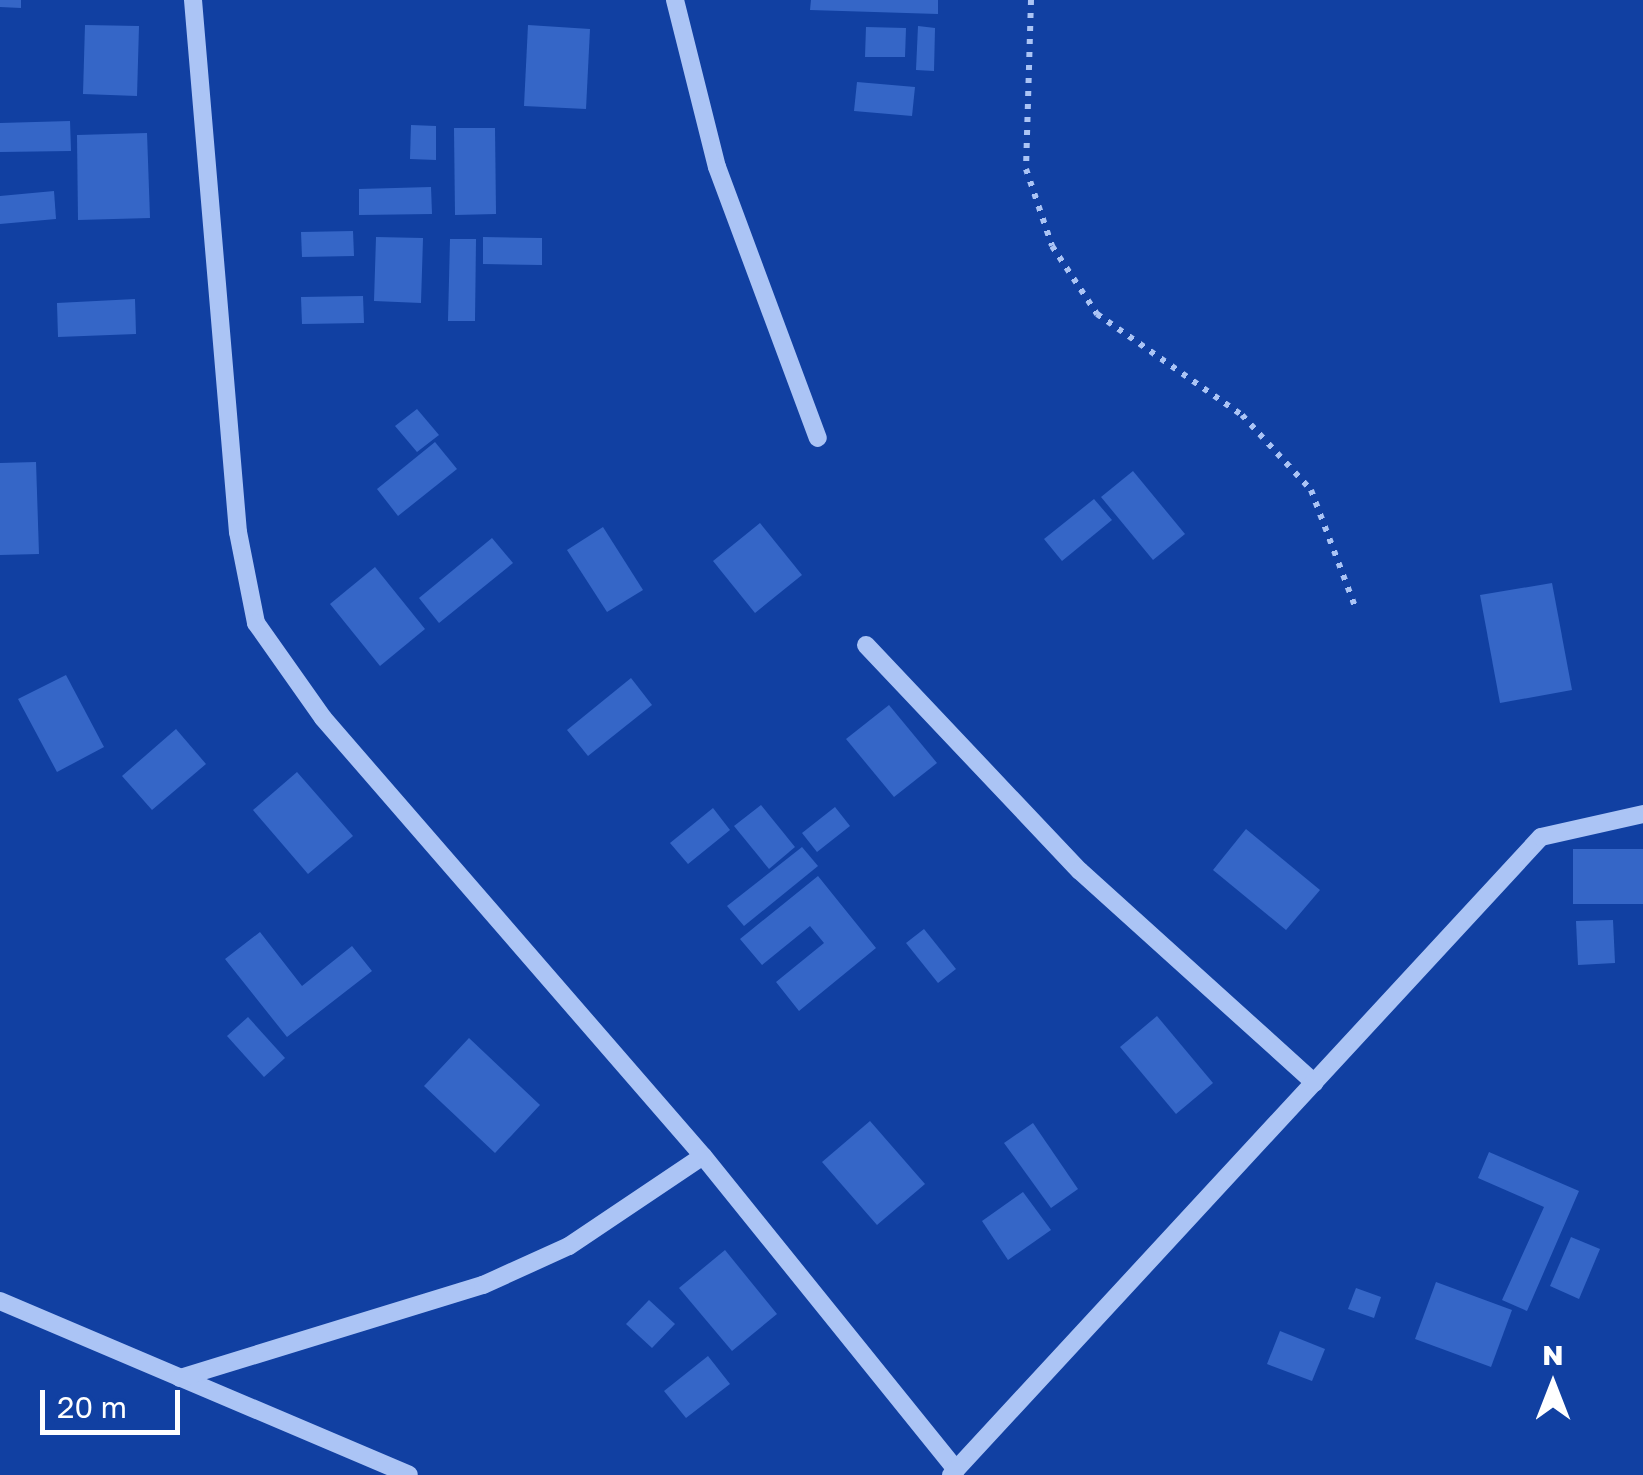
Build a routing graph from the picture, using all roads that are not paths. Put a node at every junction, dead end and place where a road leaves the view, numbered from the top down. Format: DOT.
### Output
graph roads {
  1 [pos="193,0"];
  2 [pos="675,0"];
  3 [pos="818,438"];
  4 [pos="866,645"];
  5 [pos="1643,814"];
  6 [pos="1315,1083"];
  7 [pos="703,1156"];
  8 [pos="0,1301"];
  9 [pos="180,1378"];
  10 [pos="954,1472"];
  11 [pos="409,1475"];
  1 -- 7 [label="street"];
  2 -- 3 [label="street"];
  4 -- 6 [label="street"];
  5 -- 6 [label="street"];
  6 -- 10 [label="street"];
  7 -- 9 [label="street"];
  7 -- 10 [label="street"];
  8 -- 9 [label="street"];
  9 -- 11 [label="street"];
}
